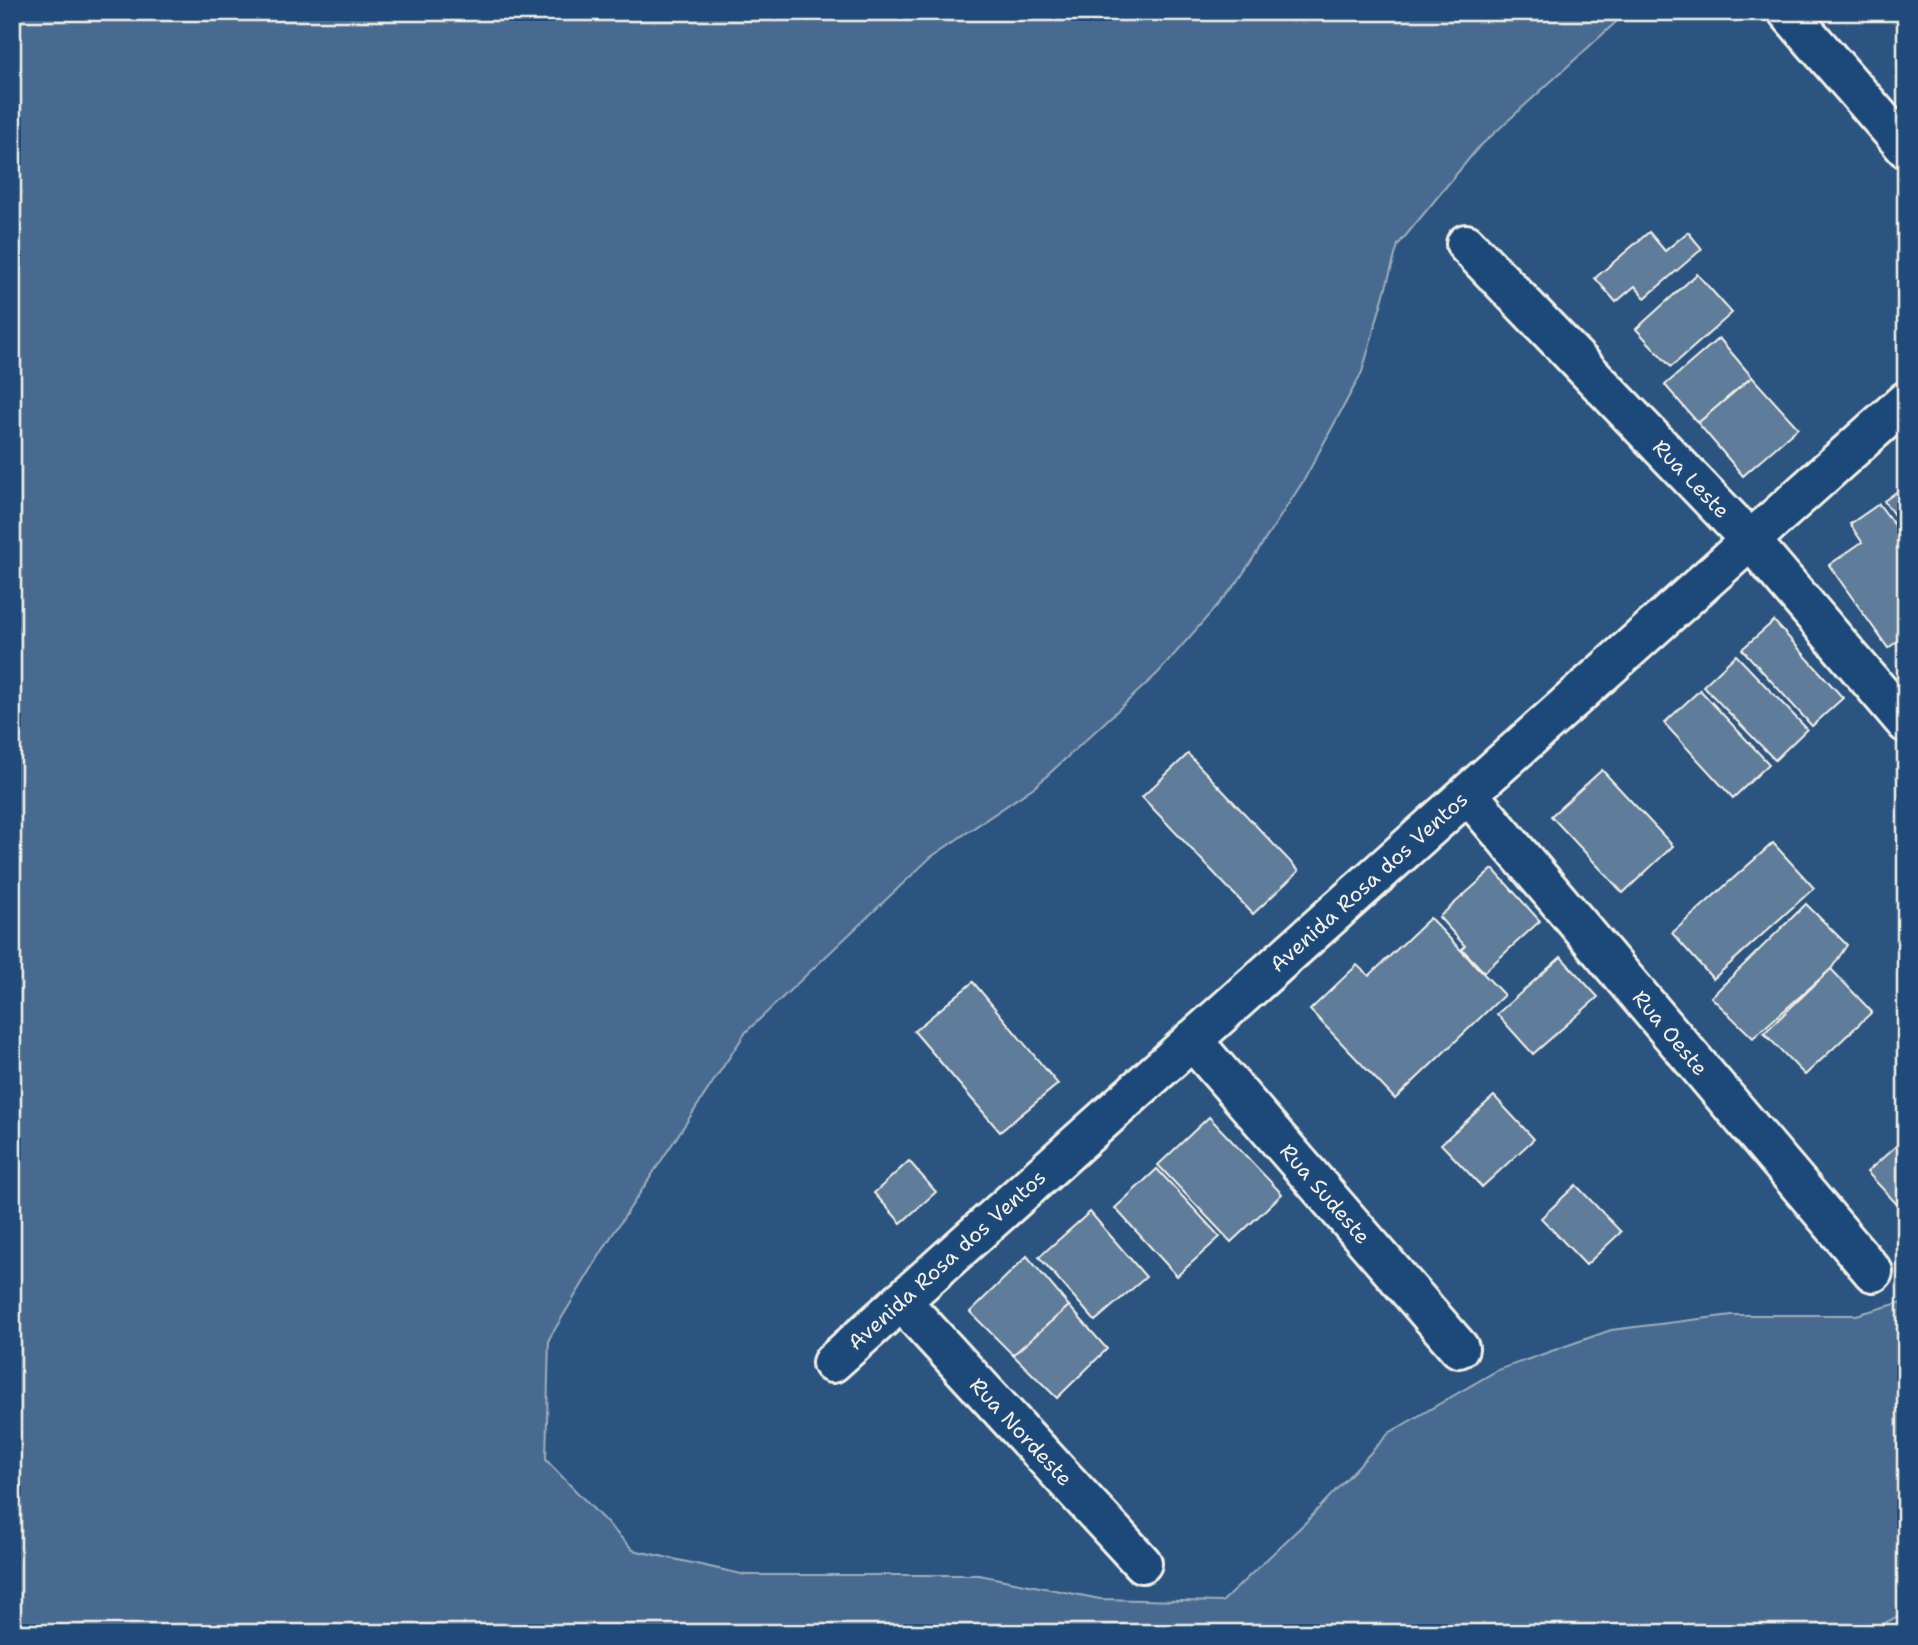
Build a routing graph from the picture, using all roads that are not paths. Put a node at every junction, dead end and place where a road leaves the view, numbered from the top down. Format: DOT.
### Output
graph roads {
  1 [pos="1788,12"];
  2 [pos="1906,148"];
  3 [pos="1466,244"];
  4 [pos="1906,401"];
  5 [pos="1751,541"];
  6 [pos="1906,723"];
  7 [pos="1468,793"];
  8 [pos="1192,1041"];
  9 [pos="1873,1272"];
  10 [pos="901,1301"];
  11 [pos="1459,1348"];
  12 [pos="832,1363"];
  13 [pos="1142,1563"];
  1 -- 2 [label="street"];
  3 -- 5 [label="street, Rua Leste"];
  4 -- 5 [label="street, Avenida Rosa dos Ventos"];
  5 -- 6 [label="street, Rua Leste"];
  5 -- 7 [label="street, Avenida Rosa dos Ventos"];
  7 -- 8 [label="street, Avenida Rosa dos Ventos"];
  7 -- 9 [label="street, Rua Oeste"];
  8 -- 10 [label="street, Avenida Rosa dos Ventos"];
  8 -- 11 [label="street, Rua Sudeste"];
  10 -- 12 [label="street, Avenida Rosa dos Ventos"];
  10 -- 13 [label="street, Rua Nordeste"];
}
